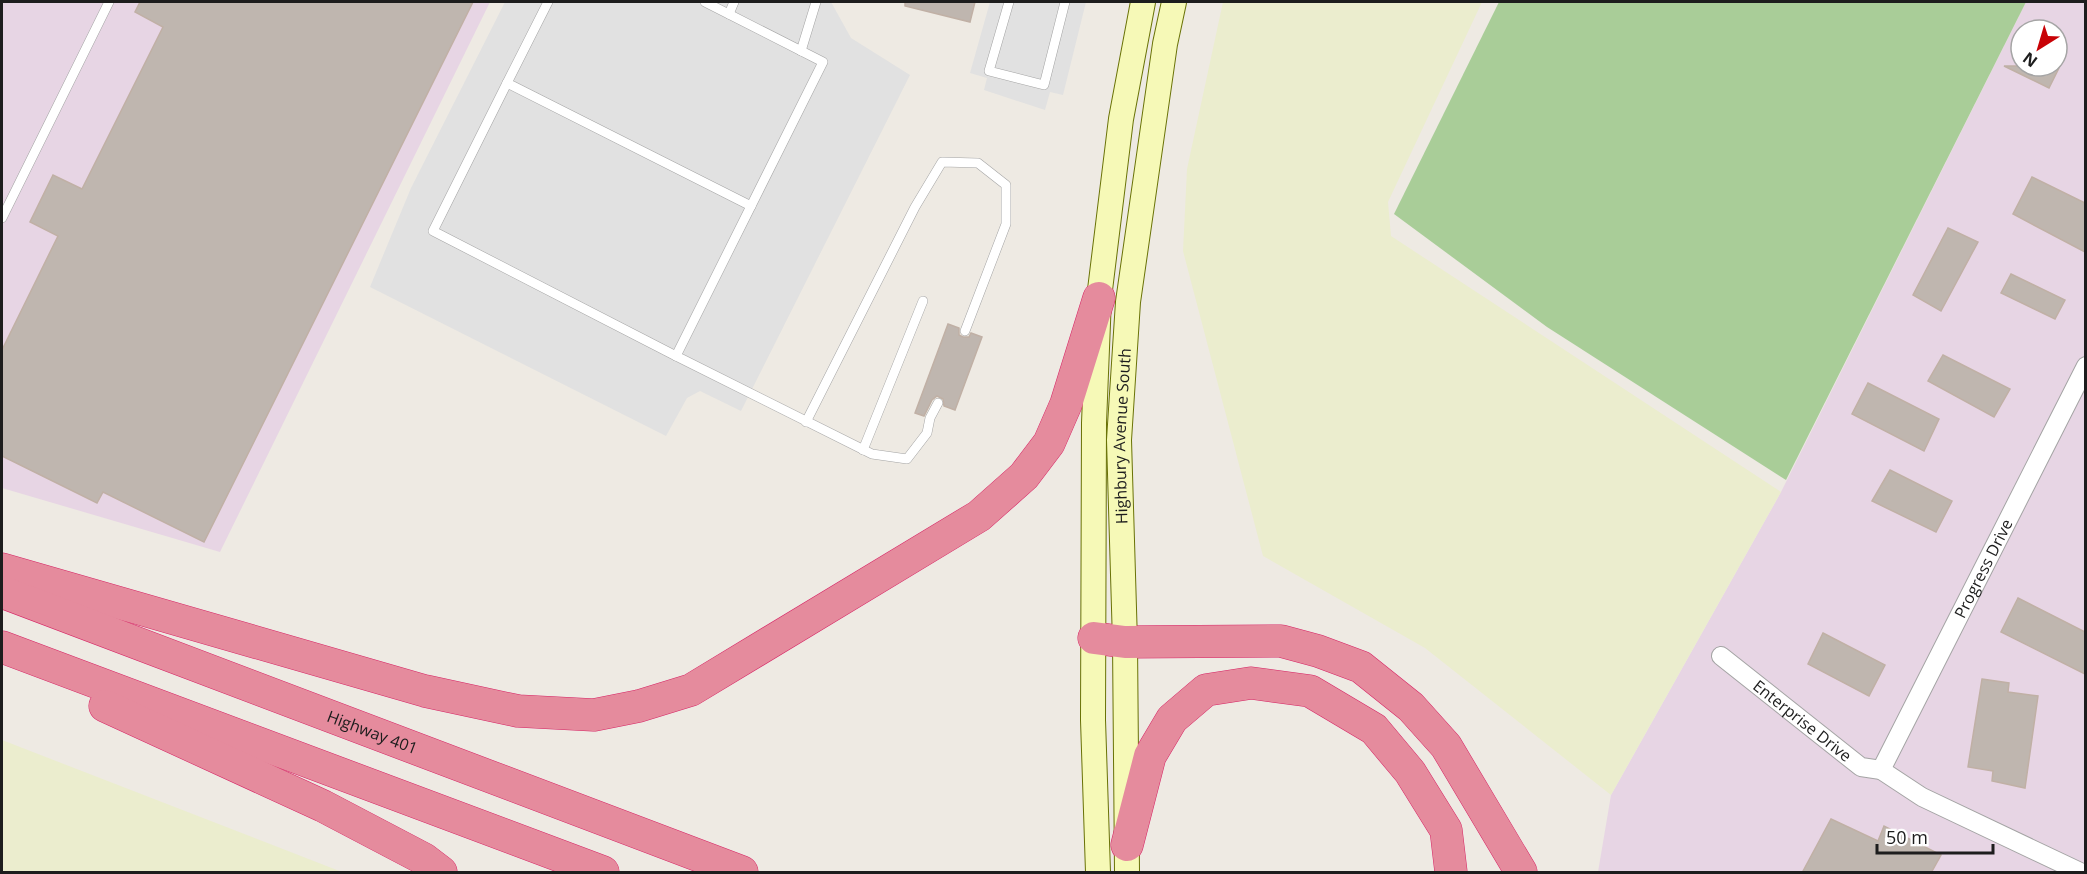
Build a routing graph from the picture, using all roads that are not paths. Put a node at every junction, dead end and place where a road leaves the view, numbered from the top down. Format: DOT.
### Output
graph roads {
  1 [pos="107,2"];
  2 [pos="548,2"];
  3 [pos="705,2"];
  4 [pos="734,2"];
  5 [pos="816,2"];
  6 [pos="1009,2"];
  7 [pos="1065,2"];
  8 [pos="1143,2"];
  9 [pos="1174,2"];
  10 [pos="729,14"];
  11 [pos="801,51"];
  12 [pos="507,83"];
  13 [pos="751,206"];
  14 [pos="2,218"];
  15 [pos="1099,298"];
  16 [pos="923,301"];
  17 [pos="965,331"];
  18 [pos="676,356"];
  19 [pos="2085,366"];
  20 [pos="938,404"];
  21 [pos="806,422"];
  22 [pos="864,450"];
  23 [pos="2,569"];
  24 [pos="2,592"];
  25 [pos="1094,638"];
  26 [pos="1125,642"];
  27 [pos="11,651"];
  28 [pos="1721,656"];
  29 [pos="1881,770"];
  30 [pos="1127,859"];
  31 [pos="441,873"];
  32 [pos="603,873"];
  33 [pos="742,873"];
  34 [pos="1098,873"];
  35 [pos="1451,873"];
  36 [pos="1521,873"];
  37 [pos="2080,873"];
  1 -- 14 [label="lane"];
  2 -- 12 [label="lane"];
  3 -- 10 [label="lane"];
  4 -- 10 [label="lane"];
  5 -- 11 [label="lane"];
  6 -- 7 [label="lane"];
  8 -- 15 [label="main road, Highbury Avenue South"];
  9 -- 26 [label="main road, Highbury Avenue South"];
  10 -- 11 [label="lane"];
  11 -- 13 [label="lane"];
  12 -- 13 [label="lane"];
  12 -- 18 [label="lane"];
  13 -- 18 [label="lane"];
  15 -- 23 [label="highway"];
  15 -- 25 [label="main road, Highbury Avenue South"];
  16 -- 22 [label="lane"];
  17 -- 21 [label="lane"];
  18 -- 21 [label="lane"];
  19 -- 29 [label="street, Progress Drive"];
  20 -- 22 [label="lane"];
  21 -- 22 [label="lane"];
  24 -- 33 [label="highway, Highway 401"];
  25 -- 26 [label="highway"];
  25 -- 34 [label="main road, Highbury Avenue South"];
  26 -- 30 [label="main road, Highbury Avenue South"];
  26 -- 36 [label="highway"];
  27 -- 31 [label="highway"];
  27 -- 32 [label="highway"];
  28 -- 29 [label="street, Enterprise Drive"];
  29 -- 37 [label="street, Enterprise Drive"];
  30 -- 35 [label="highway"];
}
